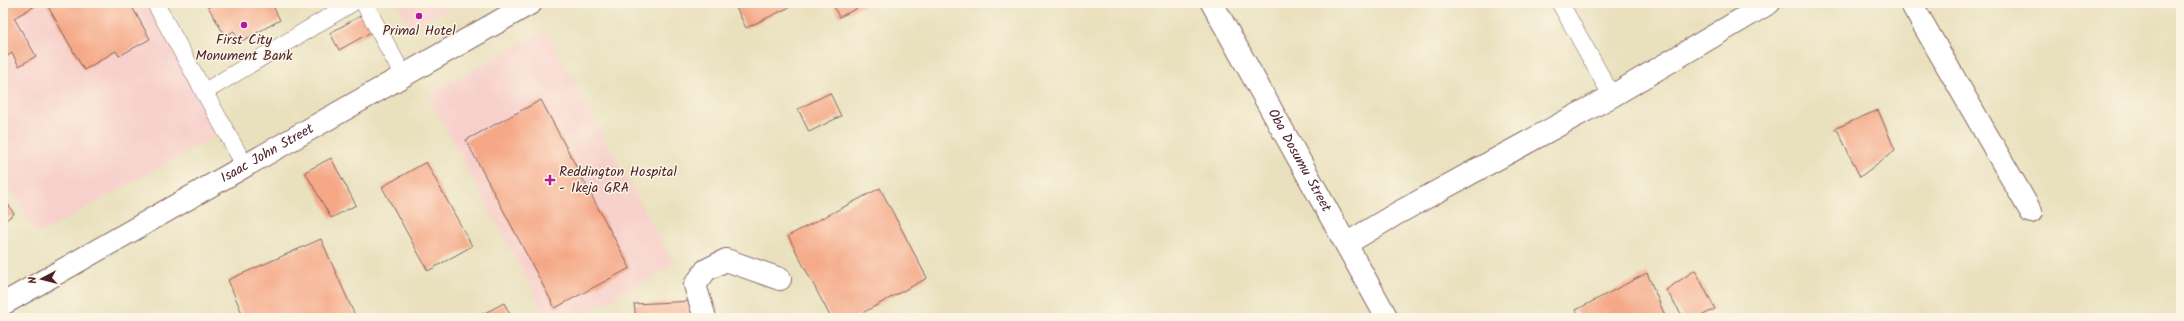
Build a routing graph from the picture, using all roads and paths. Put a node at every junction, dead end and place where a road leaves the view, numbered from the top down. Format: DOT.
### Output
graph roads {
  1 [pos="155,3"];
  2 [pos="352,3"];
  3 [pos="364,3"];
  4 [pos="531,3"];
  5 [pos="1212,3"];
  6 [pos="1560,3"];
  7 [pos="1769,3"];
  8 [pos="1911,3"];
  9 [pos="404,77"];
  10 [pos="204,92"];
  11 [pos="1612,96"];
  12 [pos="245,166"];
  13 [pos="2030,212"];
  14 [pos="1346,244"];
  15 [pos="780,279"];
  16 [pos="3,304"];
  17 [pos="705,318"];
  18 [pos="1387,318"];
  1 -- 10 [label="lane"];
  2 -- 10 [label="lane"];
  3 -- 9 [label="lane"];
  4 -- 9 [label="street, Isaac John Street"];
  5 -- 14 [label="street, Oba Dosumu Street"];
  6 -- 11 [label="lane"];
  7 -- 11 [label="street"];
  8 -- 13 [label="street"];
  9 -- 12 [label="street, Isaac John Street"];
  10 -- 12 [label="lane"];
  11 -- 14 [label="street"];
  12 -- 16 [label="street, Isaac John Street"];
  14 -- 18 [label="street, Oba Dosumu Street"];
  15 -- 17 [label="street"];
}
